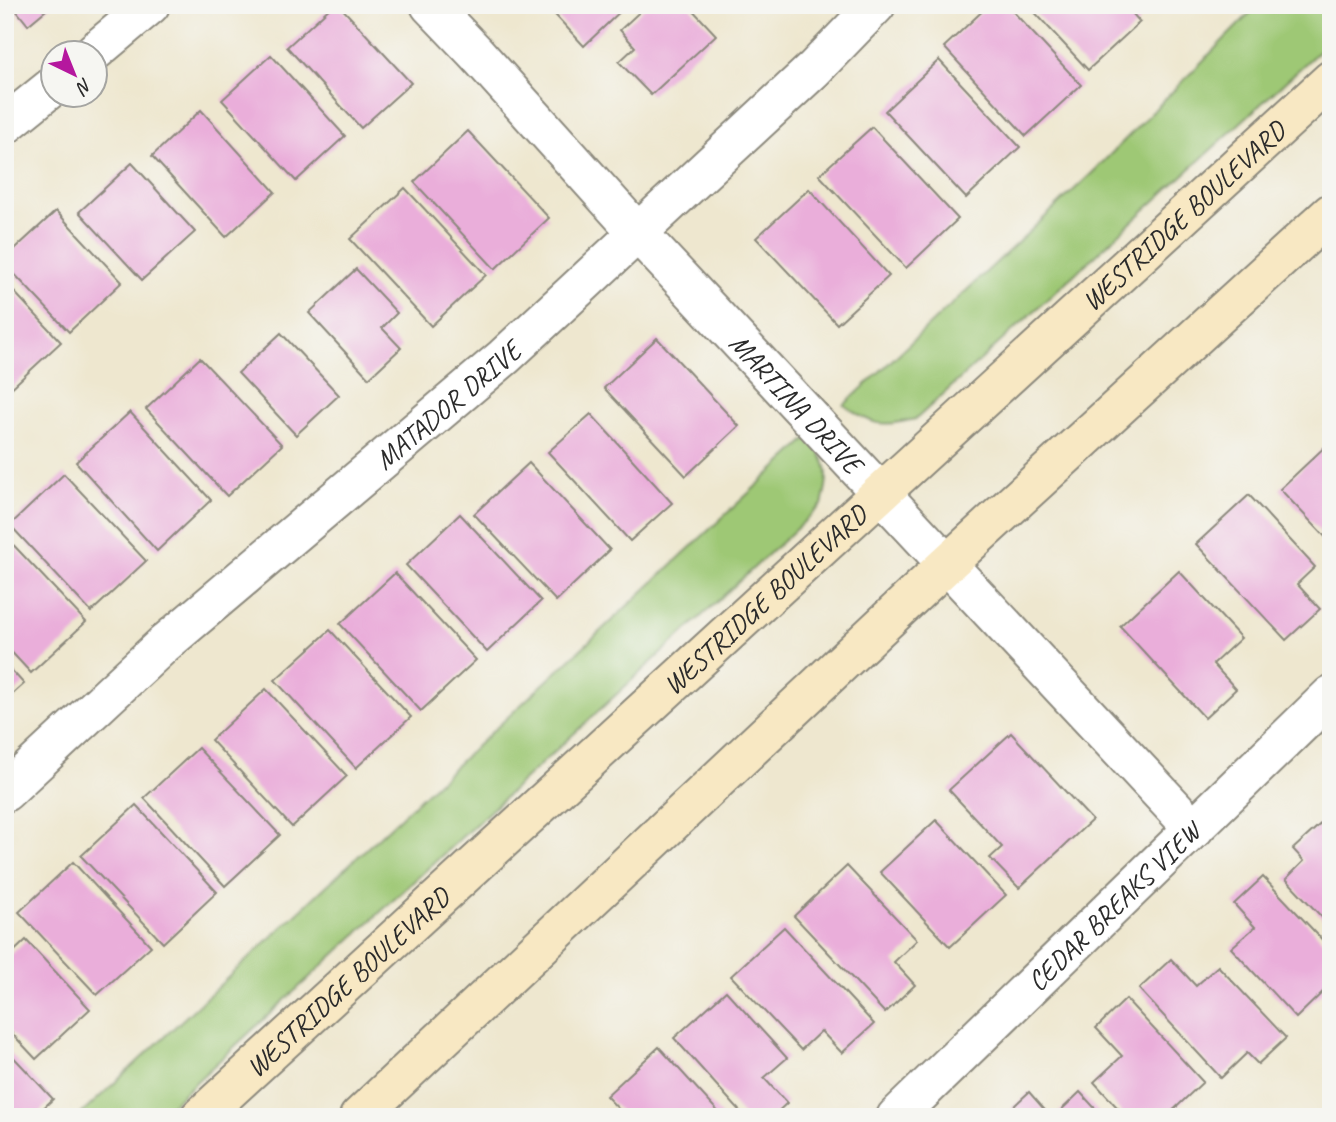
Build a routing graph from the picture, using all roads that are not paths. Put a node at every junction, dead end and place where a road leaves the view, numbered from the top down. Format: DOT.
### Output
graph roads {
  1 [pos="150,5"];
  2 [pos="430,5"];
  3 [pos="876,5"];
  4 [pos="108,40"];
  5 [pos="1331,80"];
  6 [pos="38,98"];
  7 [pos="5,125"];
  8 [pos="1331,213"];
  9 [pos="638,233"];
  10 [pos="881,493"];
  11 [pos="947,564"];
  12 [pos="1331,695"];
  13 [pos="5,792"];
  14 [pos="1194,829"];
  15 [pos="200,1117"];
  16 [pos="359,1117"];
  17 [pos="896,1117"];
  1 -- 4 [label="street"];
  2 -- 9 [label="street, MARTINA DRIVE"];
  3 -- 9 [label="street, MATADOR DRIVE"];
  5 -- 10 [label="main road, WESTRIDGE BOULEVARD"];
  6 -- 7 [label="street"];
  8 -- 11 [label="main road"];
  9 -- 10 [label="street, MARTINA DRIVE"];
  9 -- 13 [label="street, MATADOR DRIVE"];
  10 -- 11 [label="street, MARTINA DRIVE"];
  10 -- 15 [label="main road, WESTRIDGE BOULEVARD"];
  11 -- 14 [label="street, MARTINA DRIVE"];
  11 -- 16 [label="main road"];
  12 -- 14 [label="street, CEDAR BREAKS VIEW"];
  14 -- 17 [label="street, CEDAR BREAKS VIEW"];
}
